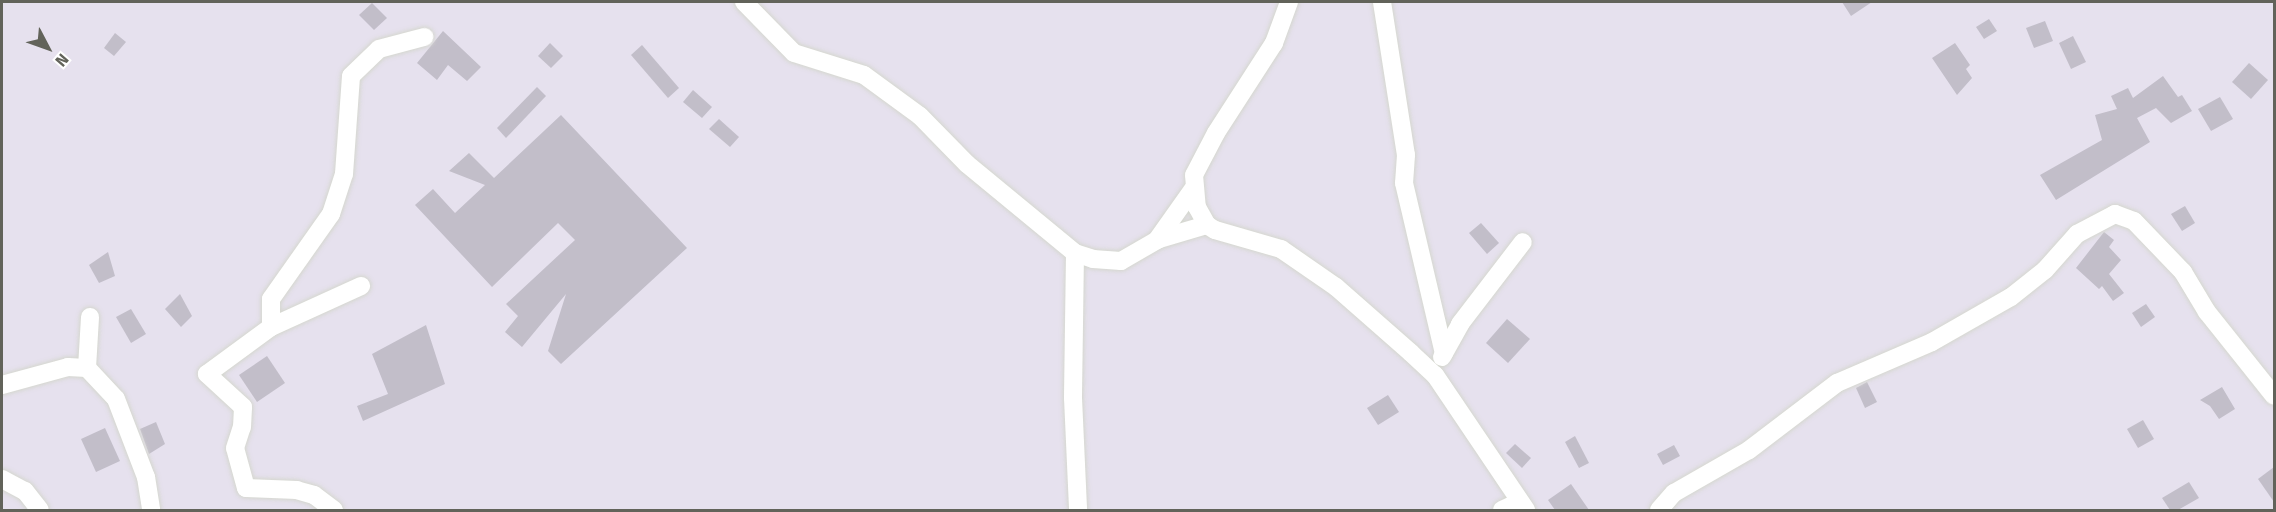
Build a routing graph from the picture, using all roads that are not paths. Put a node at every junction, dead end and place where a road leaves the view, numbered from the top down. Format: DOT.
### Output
graph roads {
  1 [pos="744,2"];
  2 [pos="1289,2"];
  3 [pos="1382,2"];
  4 [pos="424,37"];
  5 [pos="1193,189"];
  6 [pos="1207,225"];
  7 [pos="1157,240"];
  8 [pos="1523,243"];
  9 [pos="1075,253"];
  10 [pos="362,286"];
  11 [pos="90,317"];
  12 [pos="271,327"];
  13 [pos="1444,353"];
  14 [pos="87,368"];
  15 [pos="1435,375"];
  16 [pos="2,385"];
  17 [pos="2274,396"];
  18 [pos="2,479"];
  19 [pos="1522,506"];
  20 [pos="40,510"];
  21 [pos="151,510"];
  22 [pos="334,510"];
  23 [pos="1078,510"];
  24 [pos="1502,510"];
  25 [pos="1659,510"];
  1 -- 9 [label="street"];
  2 -- 5 [label="street"];
  3 -- 13 [label="street"];
  4 -- 12 [label="street"];
  5 -- 6 [label="street"];
  5 -- 7 [label="street"];
  6 -- 7 [label="street"];
  6 -- 15 [label="street"];
  7 -- 9 [label="street"];
  8 -- 13 [label="street"];
  9 -- 23 [label="street"];
  10 -- 12 [label="street"];
  11 -- 14 [label="street"];
  12 -- 22 [label="street"];
  13 -- 15 [label="street"];
  14 -- 16 [label="street"];
  14 -- 21 [label="street"];
  15 -- 19 [label="street"];
  17 -- 25 [label="street"];
  18 -- 20 [label="street"];
  19 -- 24 [label="street"];
}
